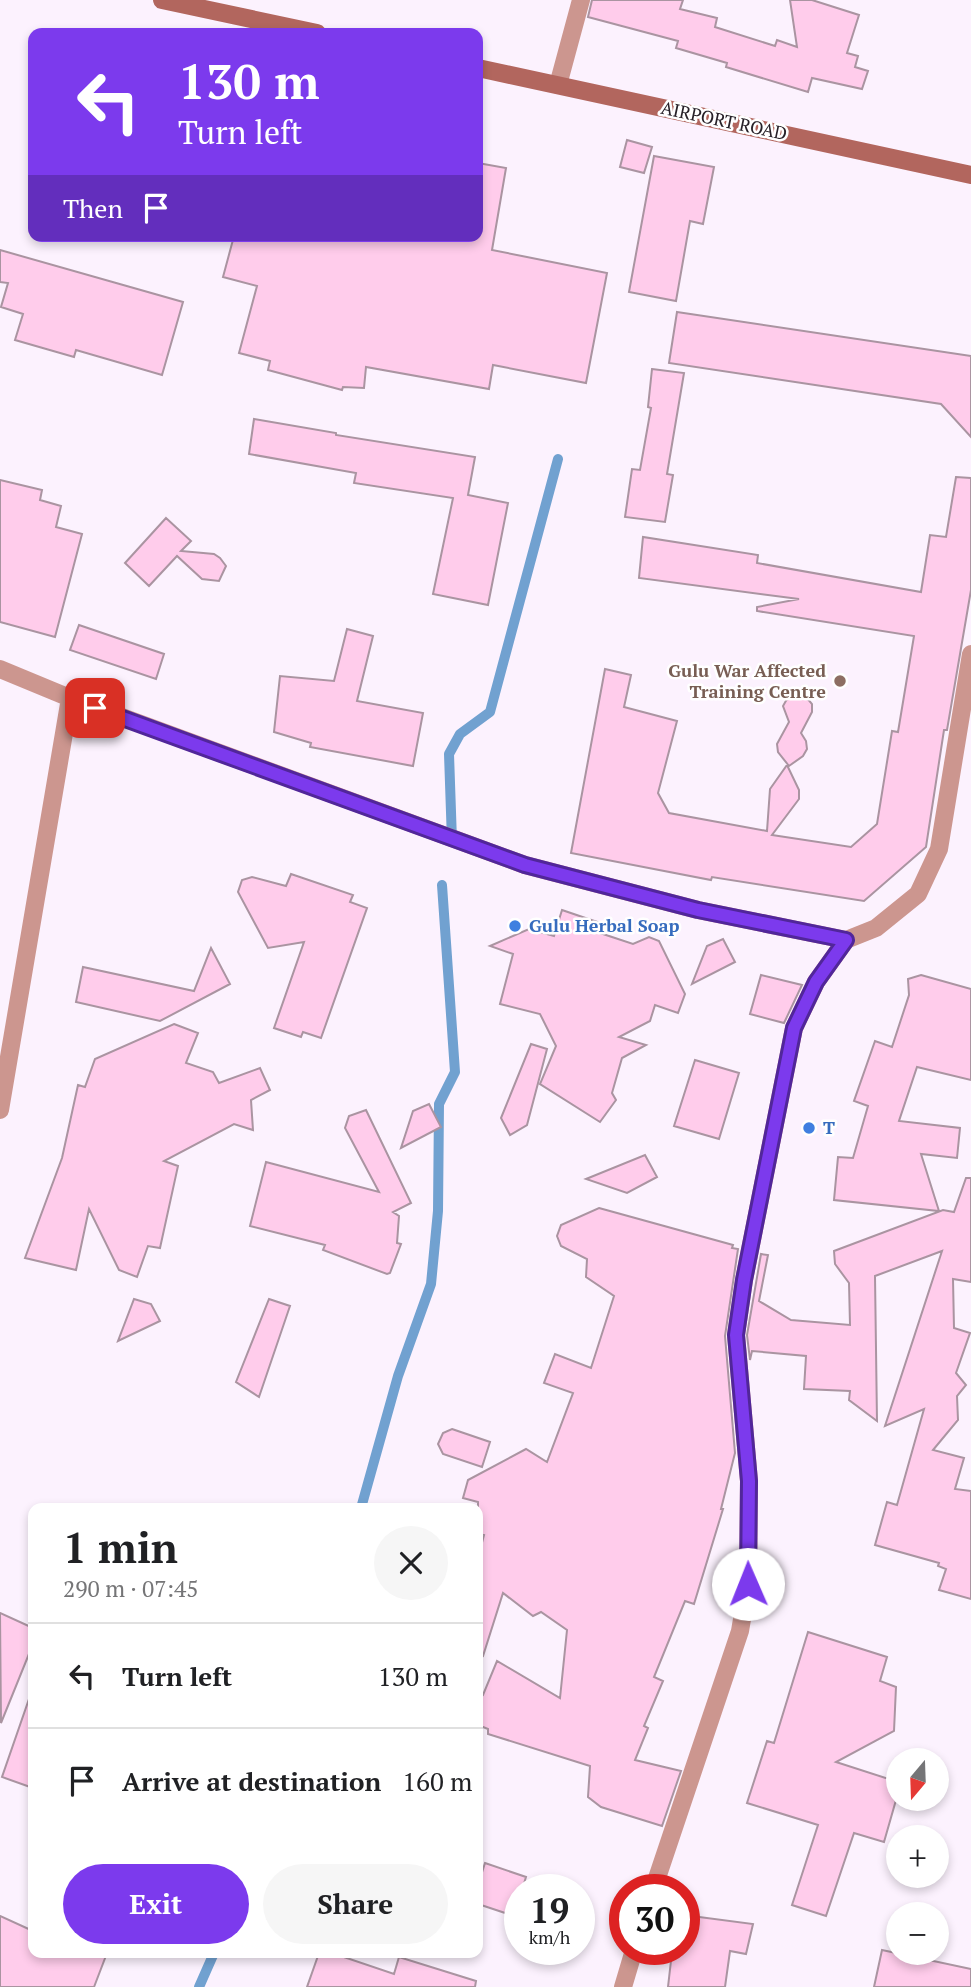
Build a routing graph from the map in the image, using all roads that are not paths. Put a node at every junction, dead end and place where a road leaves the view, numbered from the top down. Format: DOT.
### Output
graph roads {
  1 [pos="162,0"];
  2 [pos="581,0"];
  3 [pos="294,28"];
  4 [pos="483,69"];
  5 [pos="558,85"];
  6 [pos="971,175"];
  7 [pos="971,654"];
  8 [pos="0,669"];
  9 [pos="70,698"];
  10 [pos="846,940"];
  11 [pos="0,1110"];
  12 [pos="658,1874"];
  13 [pos="630,1965"];
  14 [pos="623,1987"];
  1 -- 3 [label="street"];
  2 -- 5 [label="street"];
  4 -- 5 [label="street, AIRPORT ROAD"];
  5 -- 6 [label="street, AIRPORT ROAD"];
  7 -- 10 [label="street"];
  8 -- 9 [label="street"];
  9 -- 10 [label="street"];
  9 -- 11 [label="street"];
  10 -- 12 [label="street"];
  13 -- 14 [label="street"];
}
